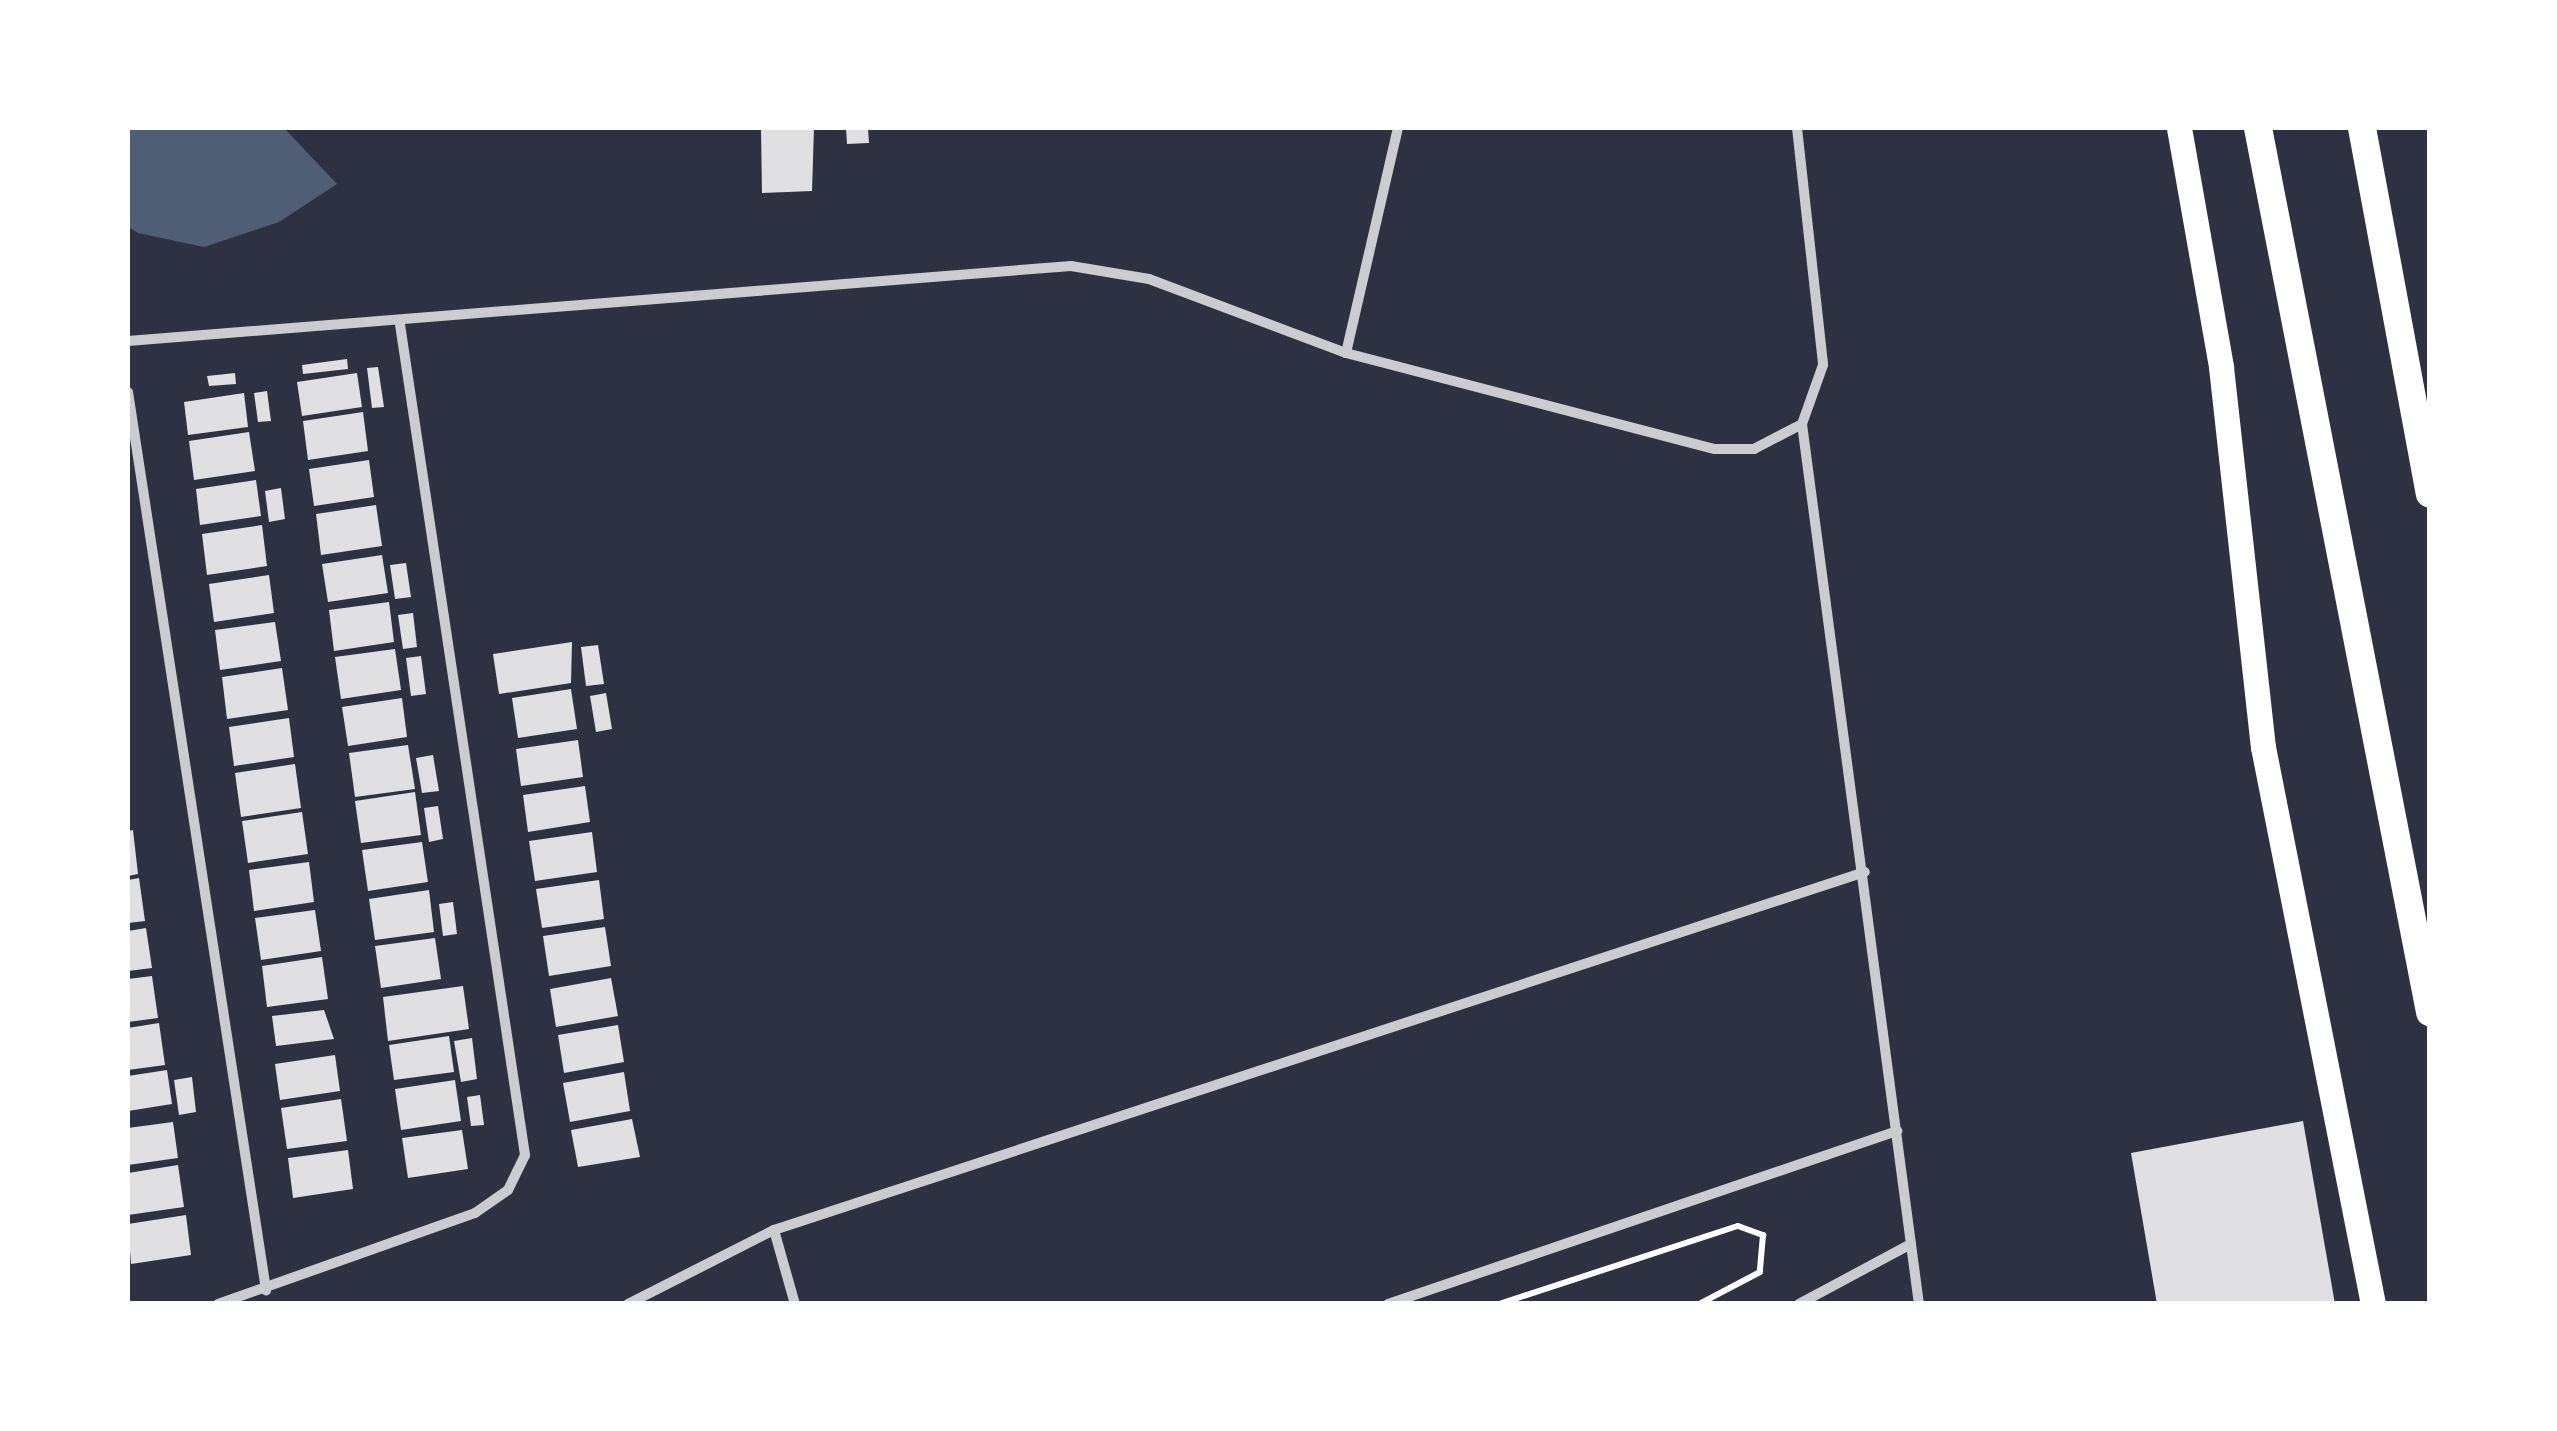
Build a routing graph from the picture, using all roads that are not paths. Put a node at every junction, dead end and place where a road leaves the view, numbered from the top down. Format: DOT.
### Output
graph roads {
  1 [pos="1398,128"];
  2 [pos="1798,128"];
  3 [pos="2179,128"];
  4 [pos="2258,128"];
  5 [pos="2362,128"];
  6 [pos="400,324"];
  7 [pos="128,341"];
  8 [pos="1346,353"];
  9 [pos="128,392"];
  10 [pos="1802,424"];
  11 [pos="2430,494"];
  12 [pos="1865,872"];
  13 [pos="2430,1012"];
  14 [pos="1897,1132"];
  15 [pos="774,1230"];
  16 [pos="1911,1244"];
  17 [pos="266,1290"];
  18 [pos="218,1304"];
  19 [pos="628,1304"];
  20 [pos="795,1304"];
  21 [pos="1388,1304"];
  22 [pos="1798,1304"];
  23 [pos="1919,1304"];
  24 [pos="2373,1304"];
  1 -- 8 [label="street"];
  2 -- 10 [label="street"];
  3 -- 24 [label="main road"];
  4 -- 13 [label="highway"];
  5 -- 11 [label="highway"];
  6 -- 7 [label="street"];
  6 -- 8 [label="street"];
  6 -- 17 [label="street"];
  8 -- 10 [label="street"];
  9 -- 17 [label="street"];
  10 -- 12 [label="street"];
  12 -- 14 [label="street"];
  12 -- 15 [label="street"];
  14 -- 16 [label="street"];
  14 -- 21 [label="street"];
  15 -- 19 [label="street"];
  15 -- 20 [label="street"];
  16 -- 22 [label="street"];
  16 -- 23 [label="street"];
  17 -- 18 [label="street"];
}
